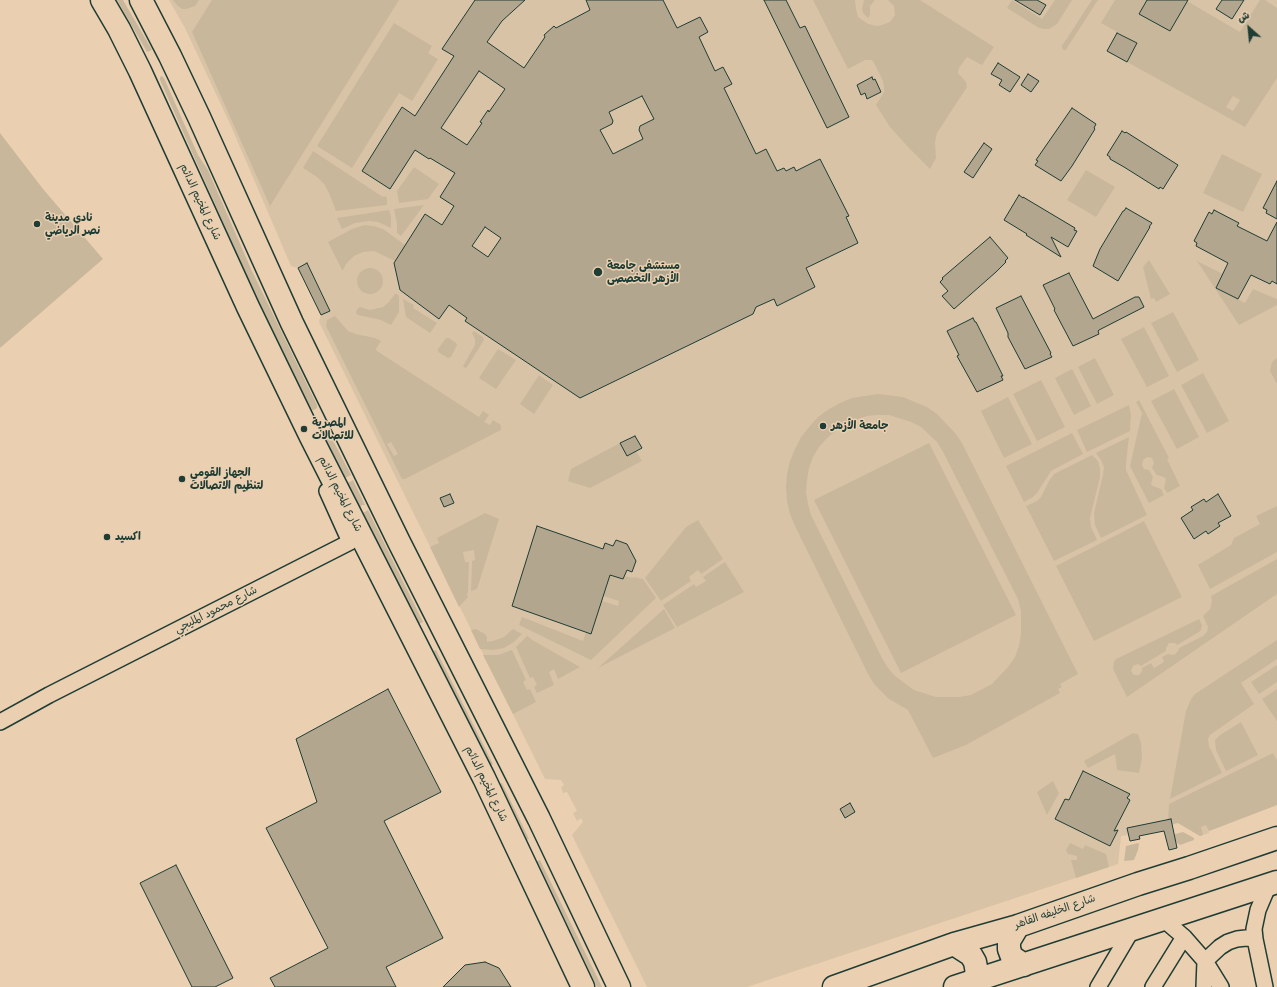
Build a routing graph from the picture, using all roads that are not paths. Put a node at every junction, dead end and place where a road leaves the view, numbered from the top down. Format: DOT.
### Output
graph roads {
  1 [pos="102,0"];
  2 [pos="141,0"];
  3 [pos="170,56"];
  4 [pos="140,71"];
  5 [pos="341,424"];
  6 [pos="316,446"];
  7 [pos="0,722"];
  8 [pos="511,764"];
  9 [pos="484,778"];
  10 [pos="1277,838"];
  11 [pos="1273,883"];
  12 [pos="1162,919"];
  13 [pos="1018,926"];
  14 [pos="1134,928"];
  15 [pos="1184,937"];
  16 [pos="1255,939"];
  17 [pos="954,944"];
  18 [pos="1205,961"];
  19 [pos="1024,965"];
  20 [pos="964,985"];
  21 [pos="583,987"];
  22 [pos="619,987"];
  23 [pos="834,987"];
  24 [pos="1098,987"];
  25 [pos="1153,987"];
  26 [pos="1204,987"];
  27 [pos="1221,987"];
  28 [pos="1265,987"];
  1 -- 4 [label="main road, شارع المخيم الدائم"];
  2 -- 3 [label="main road"];
  3 -- 4 [label="main road"];
  3 -- 5 [label="main road"];
  4 -- 6 [label="main road, شارع المخيم الدائم"];
  5 -- 6 [label="main road"];
  5 -- 8 [label="main road"];
  6 -- 7 [label="street, شارع محمود المليجي"];
  6 -- 9 [label="main road, شارع المخيم الدائم"];
  8 -- 9 [label="main road"];
  8 -- 22 [label="main road"];
  9 -- 21 [label="main road, شارع المخيم الدائم"];
  10 -- 13 [label="main road, شارع الخليفه القاهر"];
  11 -- 12 [label="main road"];
  11 -- 16 [label="street"];
  12 -- 14 [label="main road"];
  12 -- 15 [label="street"];
  13 -- 17 [label="main road, شارع الخليفه القاهر"];
  13 -- 19 [label="main road"];
  14 -- 19 [label="main road"];
  14 -- 24 [label="street"];
  15 -- 18 [label="street"];
  15 -- 25 [label="street"];
  16 -- 18 [label="street"];
  16 -- 28 [label="street"];
  17 -- 20 [label="main road"];
  17 -- 23 [label="main road, شارع الخليفه القاهر"];
  18 -- 26 [label="street"];
  18 -- 27 [label="street"];
  19 -- 20 [label="main road"];
}
